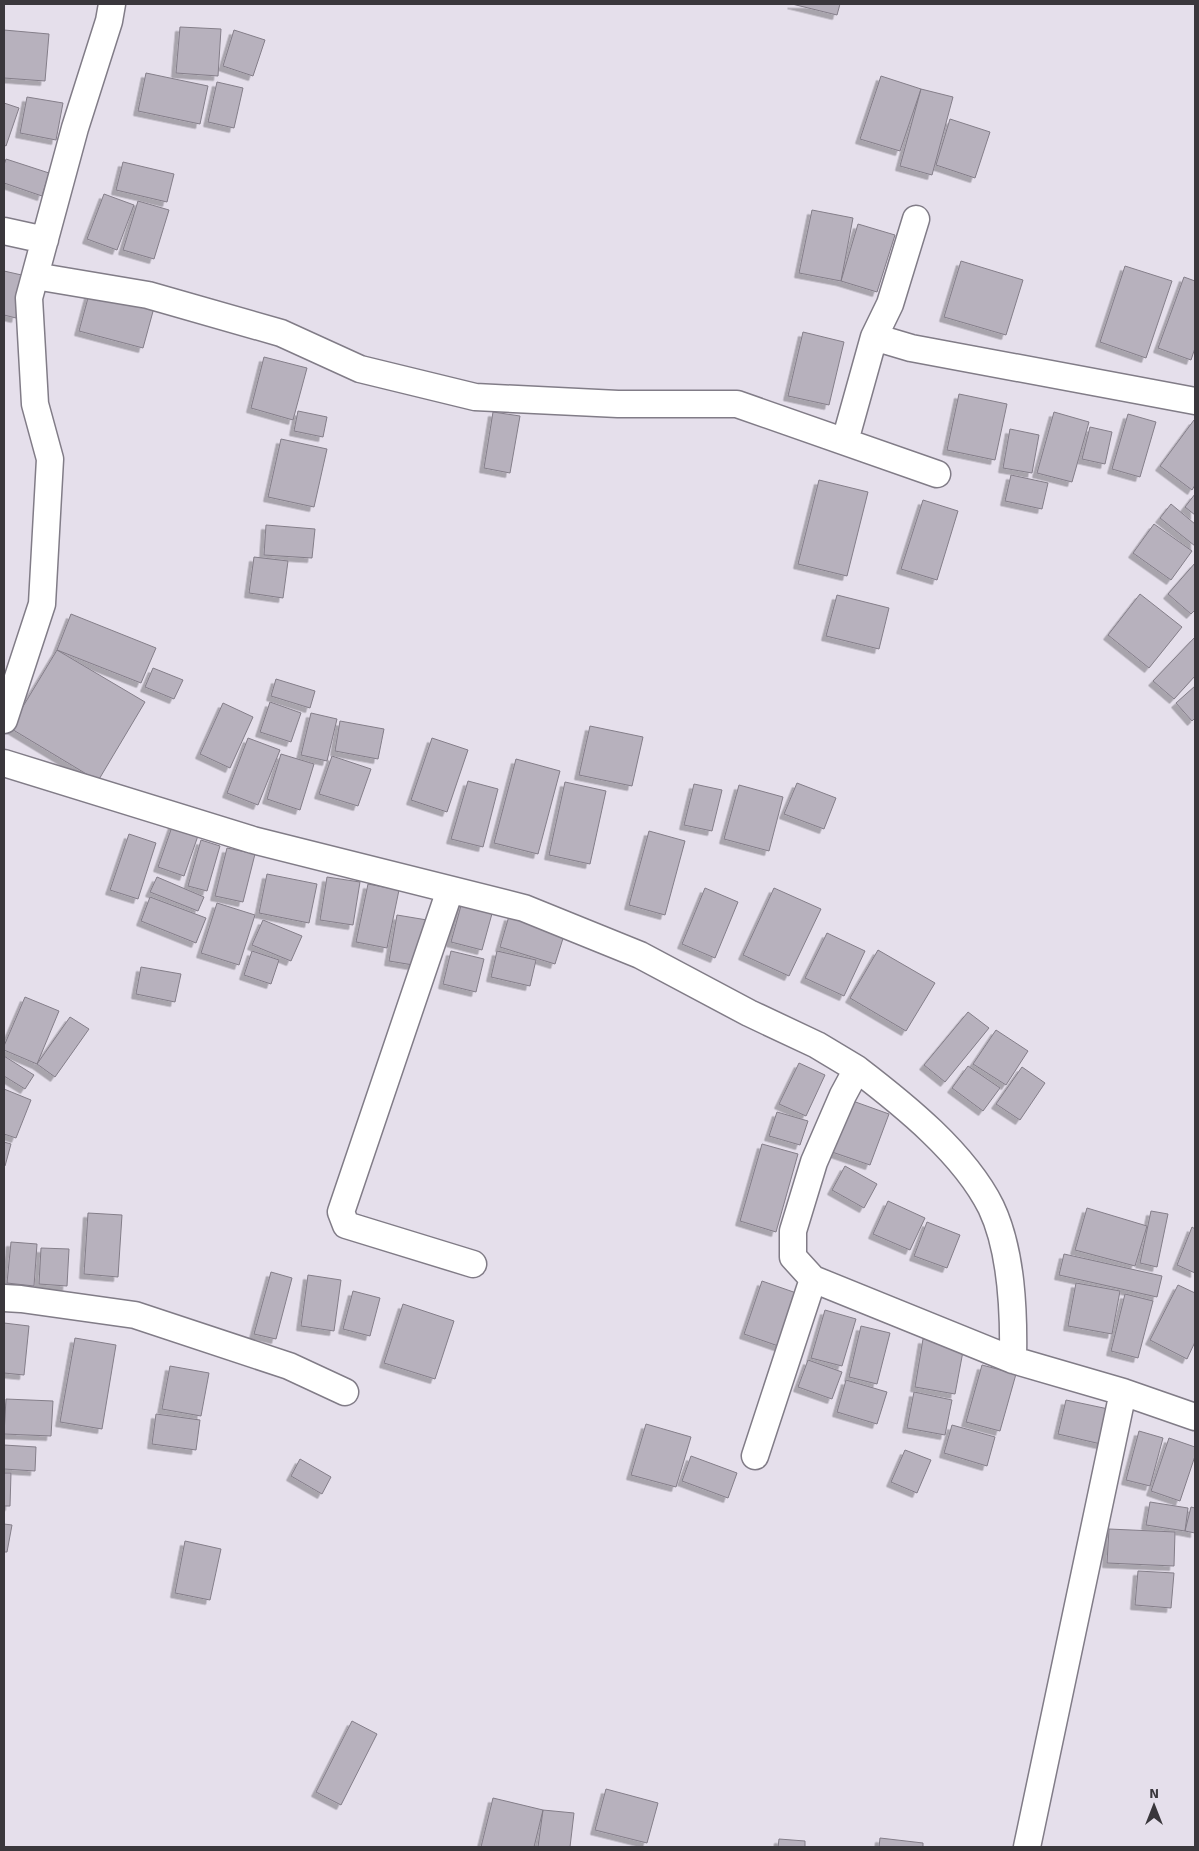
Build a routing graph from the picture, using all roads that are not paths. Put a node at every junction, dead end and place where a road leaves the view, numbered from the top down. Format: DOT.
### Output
graph roads {
  1 [pos="112,4"];
  2 [pos="916,219"];
  3 [pos="4,231"];
  4 [pos="44,240"];
  5 [pos="35,276"];
  6 [pos="874,337"];
  7 [pos="1195,401"];
  8 [pos="845,442"];
  9 [pos="937,474"];
  10 [pos="4,720"];
  11 [pos="4,763"];
  12 [pos="450,890"];
  13 [pos="857,1069"];
  14 [pos="473,1264"];
  15 [pos="813,1279"];
  16 [pos="4,1298"];
  17 [pos="1013,1360"];
  18 [pos="345,1392"];
  19 [pos="1123,1392"];
  20 [pos="1195,1416"];
  21 [pos="755,1456"];
  22 [pos="1027,1847"];
  1 -- 4 [label="street"];
  2 -- 6 [label="street"];
  3 -- 4 [label="street"];
  4 -- 5 [label="street"];
  5 -- 8 [label="street"];
  5 -- 10 [label="street"];
  6 -- 7 [label="street"];
  6 -- 8 [label="street"];
  8 -- 9 [label="street"];
  11 -- 12 [label="street"];
  12 -- 13 [label="street"];
  12 -- 14 [label="street"];
  13 -- 15 [label="street"];
  13 -- 17 [label="street"];
  15 -- 17 [label="street"];
  15 -- 21 [label="street"];
  16 -- 18 [label="street"];
  17 -- 19 [label="street"];
  19 -- 20 [label="street"];
  19 -- 22 [label="street"];
}
